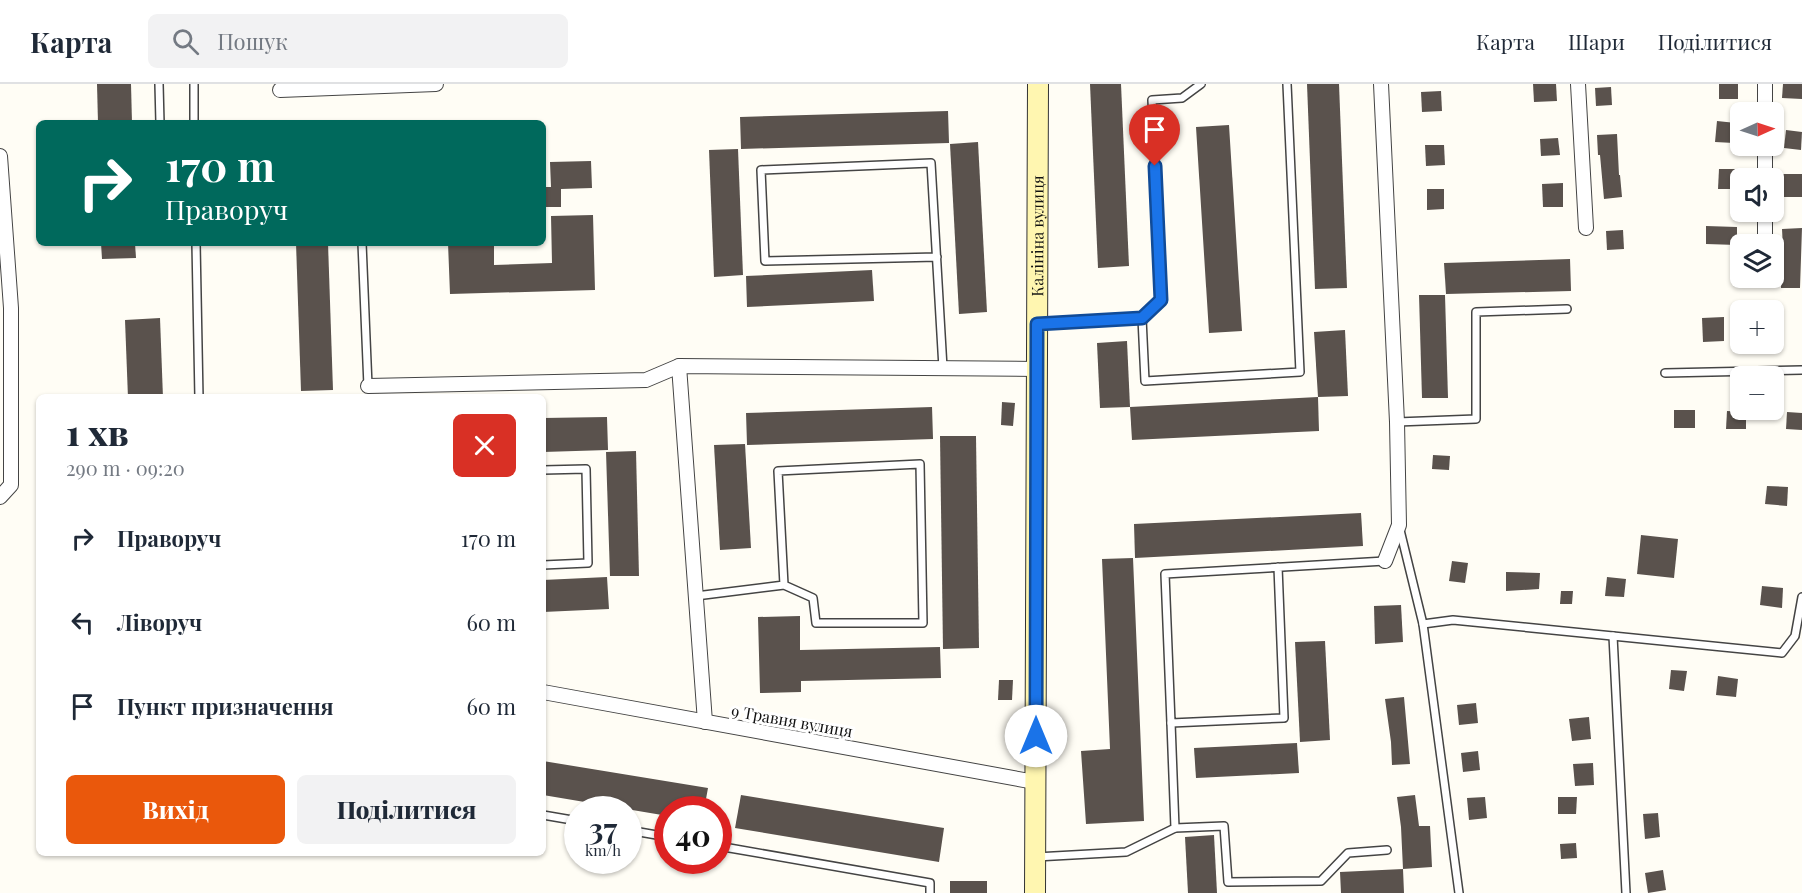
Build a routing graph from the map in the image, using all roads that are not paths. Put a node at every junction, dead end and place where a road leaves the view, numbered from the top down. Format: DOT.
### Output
graph roads {
  1 [pos="159,84"];
  2 [pos="194,84"];
  3 [pos="436,84"];
  4 [pos="1038,84"];
  5 [pos="1201,84"];
  6 [pos="1287,84"];
  7 [pos="1381,84"];
  8 [pos="1578,84"];
  9 [pos="1765,84"];
  10 [pos="280,90"];
  11 [pos="1765,102"];
  12 [pos="160,120"];
  13 [pos="194,120"];
  14 [pos="0,156"];
  15 [pos="1586,228"];
  16 [pos="196,246"];
  17 [pos="362,246"];
  18 [pos="937,257"];
  19 [pos="1567,309"];
  20 [pos="1142,318"];
  21 [pos="1037,324"];
  22 [pos="679,366"];
  23 [pos="943,368"];
  24 [pos="1037,369"];
  25 [pos="1802,370"];
  26 [pos="1665,373"];
  27 [pos="368,386"];
  28 [pos="199,394"];
  29 [pos="1397,422"];
  30 [pos="546,470"];
  31 [pos="0,497"];
  32 [pos="1399,525"];
  33 [pos="1385,561"];
  34 [pos="546,565"];
  35 [pos="1278,567"];
  36 [pos="784,585"];
  37 [pos="696,596"];
  38 [pos="1802,597"];
  39 [pos="1423,624"];
  40 [pos="1613,636"];
  41 [pos="546,693"];
  42 [pos="705,722"];
  43 [pos="1171,723"];
  44 [pos="1035,782"];
  45 [pos="546,816"];
  46 [pos="564,819"];
  47 [pos="1174,828"];
  48 [pos="732,848"];
  49 [pos="1388,850"];
  50 [pos="1035,857"];
  51 [pos="930,893"];
  52 [pos="1035,893"];
  53 [pos="1459,893"];
  54 [pos="1626,893"];
  1 -- 12 [label="lane"];
  2 -- 13 [label="lane"];
  3 -- 10 [label="street"];
  4 -- 21 [label="street, Калініна вулиця"];
  5 -- 20 [label="lane"];
  6 -- 20 [label="lane"];
  7 -- 29 [label="street"];
  8 -- 15 [label="street"];
  9 -- 11 [label="street"];
  14 -- 31 [label="street"];
  16 -- 28 [label="lane"];
  17 -- 27 [label="lane"];
  18 -- 18 [label="lane"];
  18 -- 23 [label="lane"];
  19 -- 29 [label="lane"];
  20 -- 21 [label="lane"];
  21 -- 24 [label="street, Калініна вулиця"];
  22 -- 23 [label="street"];
  22 -- 27 [label="street"];
  22 -- 37 [label="street"];
  23 -- 24 [label="street"];
  24 -- 44 [label="street, Калініна вулиця"];
  25 -- 26 [label="lane"];
  29 -- 32 [label="street"];
  30 -- 34 [label="lane"];
  32 -- 33 [label="street"];
  32 -- 39 [label="lane"];
  33 -- 35 [label="lane"];
  35 -- 43 [label="lane"];
  35 -- 43 [label="lane"];
  36 -- 36 [label="lane"];
  36 -- 37 [label="lane"];
  37 -- 42 [label="street"];
  38 -- 40 [label="lane"];
  39 -- 40 [label="lane"];
  39 -- 53 [label="lane"];
  40 -- 54 [label="lane"];
  41 -- 42 [label="street, 9 Травня вулиця"];
  42 -- 44 [label="street, 9 Травня вулиця"];
  43 -- 47 [label="lane"];
  44 -- 50 [label="street, Калініна вулиця"];
  45 -- 46 [label="lane"];
  47 -- 49 [label="lane"];
  47 -- 50 [label="lane"];
  48 -- 51 [label="lane"];
  50 -- 52 [label="street, Калініна вулиця"];
}
